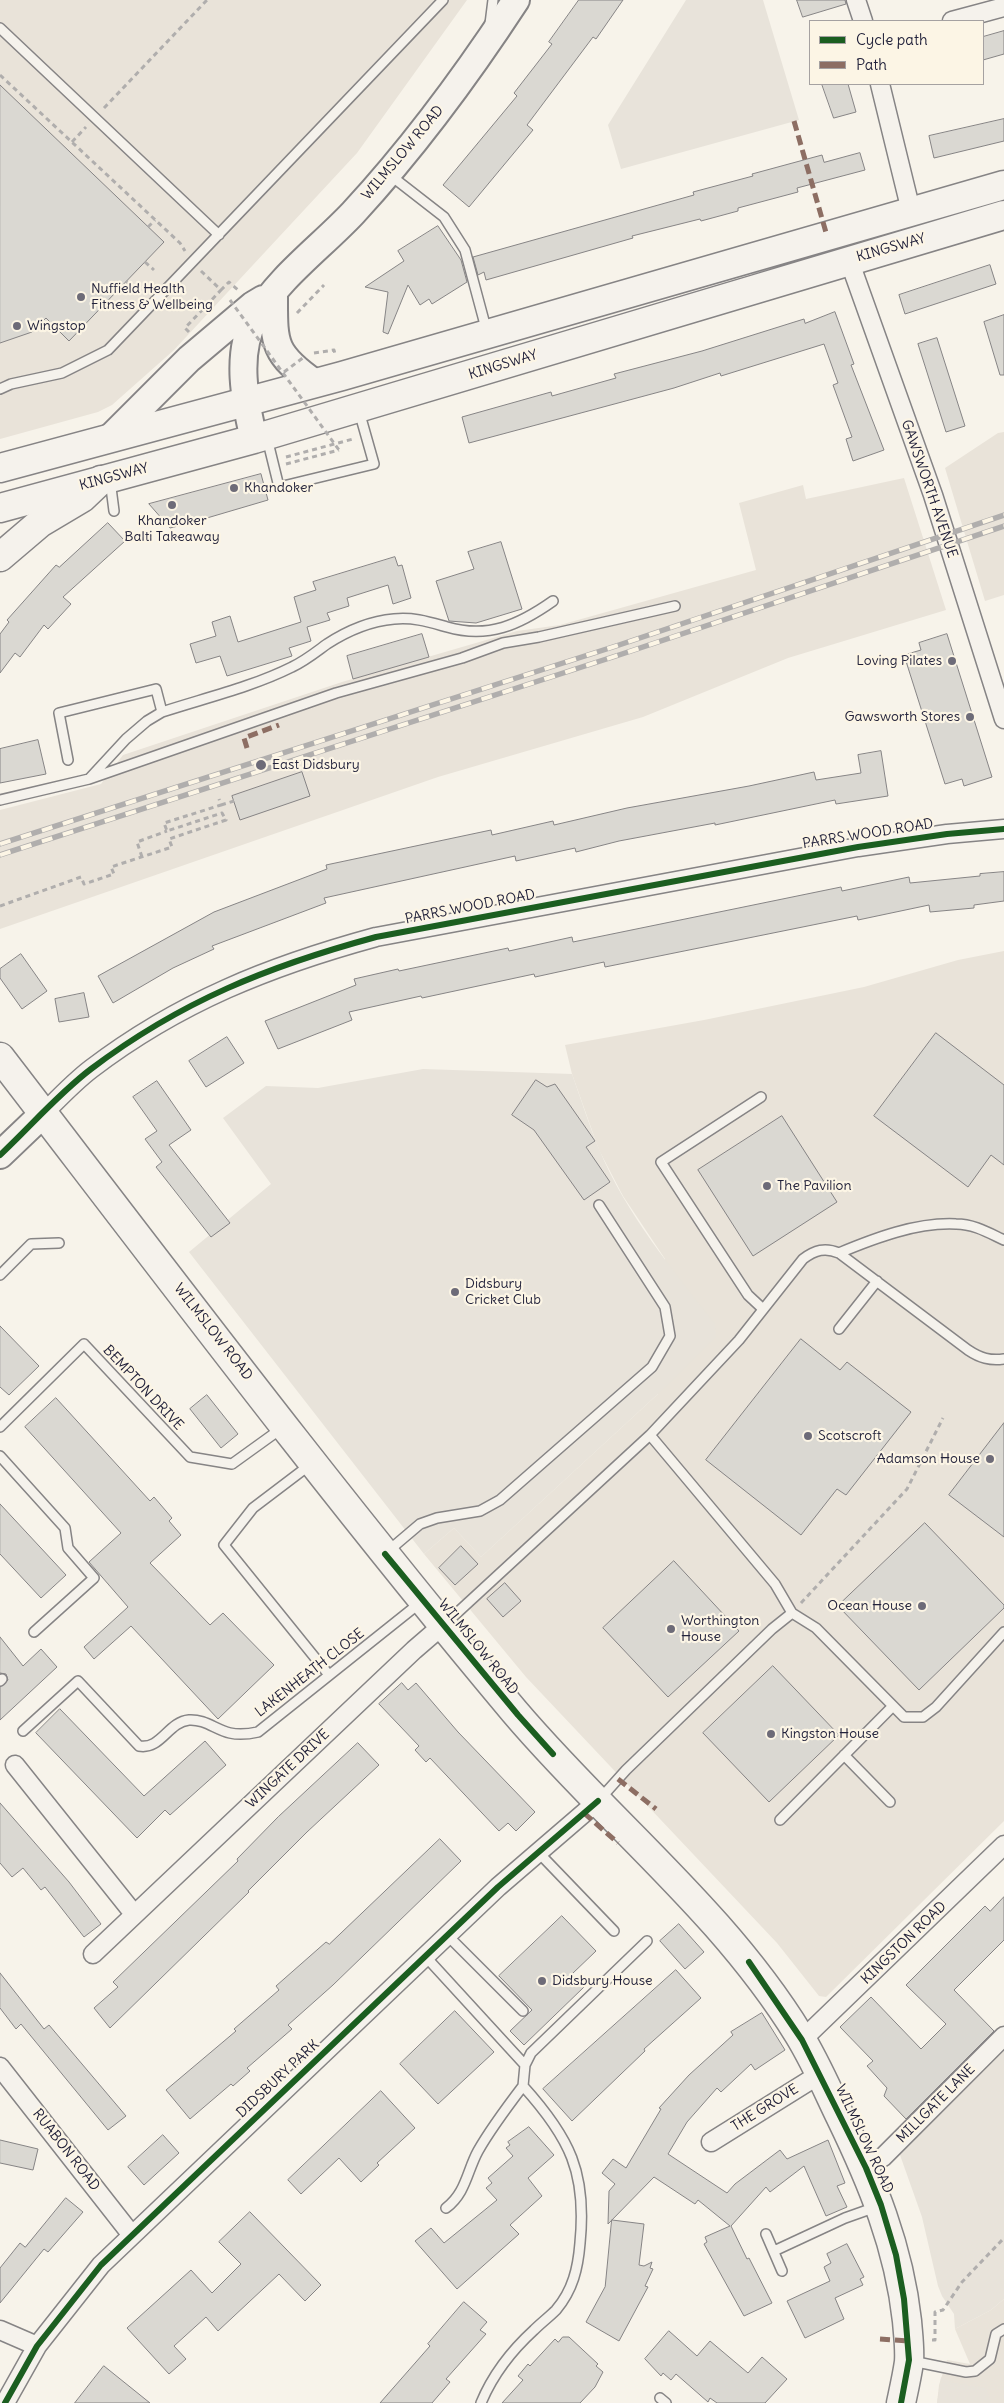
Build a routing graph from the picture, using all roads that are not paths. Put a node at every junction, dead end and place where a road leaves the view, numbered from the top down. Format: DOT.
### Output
graph roads {
  1 [pos="443,0"];
  2 [pos="493,0"];
  3 [pos="516,0"];
  4 [pos="856,0"];
  5 [pos="1004,7"];
  6 [pos="863,20"];
  7 [pos="956,20"];
  8 [pos="0,28"];
  9 [pos="489,42"];
  10 [pos="880,85"];
  11 [pos="388,173"];
  12 [pos="1004,185"];
  13 [pos="911,211"];
  14 [pos="1003,218"];
  15 [pos="219,235"];
  16 [pos="849,260"];
  17 [pos="252,299"];
  18 [pos="488,334"];
  19 [pos="315,382"];
  20 [pos="0,389"];
  21 [pos="245,402"];
  22 [pos="358,409"];
  23 [pos="111,437"];
  24 [pos="260,437"];
  25 [pos="0,468"];
  26 [pos="106,478"];
  27 [pos="0,508"];
  28 [pos="114,511"];
  29 [pos="0,558"];
  30 [pos="553,601"];
  31 [pos="675,606"];
  32 [pos="162,712"];
  33 [pos="1004,719"];
  34 [pos="68,760"];
  35 [pos="89,779"];
  36 [pos="0,800"];
  37 [pos="1004,828"];
  38 [pos="0,1057"];
  39 [pos="761,1097"];
  40 [pos="44,1113"];
  41 [pos="0,1155"];
  42 [pos="599,1205"];
  43 [pos="1004,1240"];
  44 [pos="59,1243"];
  45 [pos="839,1253"];
  46 [pos="0,1275"];
  47 [pos="877,1281"];
  48 [pos="763,1309"];
  49 [pos="839,1329"];
  50 [pos="1004,1359"];
  51 [pos="285,1426"];
  52 [pos="0,1427"];
  53 [pos="650,1436"];
  54 [pos="0,1456"];
  55 [pos="312,1462"];
  56 [pos="385,1554"];
  57 [pos="423,1601"];
  58 [pos="792,1613"];
  59 [pos="443,1626"];
  60 [pos="34,1632"];
  61 [pos="1004,1632"];
  62 [pos="329,1675"];
  63 [pos="892,1707"];
  64 [pos="23,1731"];
  65 [pos="844,1756"];
  66 [pos="14,1765"];
  67 [pos="598,1801"];
  68 [pos="890,1802"];
  69 [pos="780,1820"];
  70 [pos="1004,1845"];
  71 [pos="538,1852"];
  72 [pos="134,1914"];
  73 [pos="614,1931"];
  74 [pos="448,1936"];
  75 [pos="647,1941"];
  76 [pos="93,1954"];
  77 [pos="426,1957"];
  78 [pos="523,2011"];
  79 [pos="1004,2036"];
  80 [pos="802,2040"];
  81 [pos="525,2064"];
  82 [pos="1,2072"];
  83 [pos="820,2074"];
  84 [pos="524,2086"];
  85 [pos="711,2142"];
  86 [pos="866,2168"];
  87 [pos="881,2205"];
  88 [pos="446,2208"];
  89 [pos="132,2234"];
  90 [pos="766,2234"];
  91 [pos="774,2250"];
  92 [pos="782,2270"];
  93 [pos="1004,2329"];
  94 [pos="0,2330"];
  95 [pos="37,2346"];
  96 [pos="909,2350"];
  97 [pos="5,2403"];
  98 [pos="481,2403"];
  99 [pos="901,2403"];
  1 -- 15 [label="lane"];
  2 -- 9 [label="lane"];
  3 -- 9 [label="main road, WILMSLOW ROAD"];
  4 -- 6 [label="street"];
  5 -- 7 [label="street"];
  8 -- 15 [label="lane"];
  9 -- 11 [label="main road, WILMSLOW ROAD"];
  10 -- 13 [label="street"];
  11 -- 17 [label="main road, WILMSLOW ROAD"];
  11 -- 18 [label="lane"];
  12 -- 13 [label="main road"];
  13 -- 18 [label="main road"];
  14 -- 16 [label="main road, KINGSWAY"];
  15 -- 20 [label="lane"];
  16 -- 22 [label="main road, KINGSWAY"];
  16 -- 33 [label="street, GAWSWORTH AVENUE"];
  17 -- 19 [label="main road"];
  17 -- 21 [label="main road, WILMSLOW ROAD"];
  17 -- 23 [label="main road, WILMSLOW ROAD"];
  18 -- 19 [label="main road"];
  19 -- 21 [label="main road"];
  21 -- 23 [label="main road"];
  21 -- 24 [label="main road, WILMSLOW ROAD"];
  22 -- 24 [label="main road, KINGSWAY"];
  22 -- 24 [label="lane"];
  23 -- 25 [label="main road"];
  24 -- 26 [label="main road, KINGSWAY"];
  26 -- 27 [label="main road, KINGSWAY"];
  26 -- 28 [label="lane"];
  26 -- 29 [label="main road"];
  30 -- 32 [label="lane"];
  31 -- 35 [label="lane"];
  32 -- 34 [label="lane"];
  32 -- 35 [label="lane"];
  35 -- 36 [label="lane"];
  37 -- 40 [label="street, PARRS WOOD ROAD"];
  38 -- 40 [label="main road, WILMSLOW ROAD"];
  39 -- 48 [label="lane"];
  40 -- 41 [label="main road, PARRS WOOD ROAD"];
  40 -- 51 [label="main road, WILMSLOW ROAD"];
  42 -- 56 [label="lane"];
  43 -- 45 [label="lane"];
  44 -- 46 [label="lane"];
  45 -- 47 [label="lane"];
  45 -- 48 [label="lane"];
  47 -- 49 [label="lane"];
  47 -- 50 [label="lane"];
  48 -- 53 [label="lane"];
  51 -- 52 [label="lane, BEMPTON DRIVE"];
  51 -- 55 [label="main road, WILMSLOW ROAD"];
  53 -- 58 [label="lane"];
  53 -- 59 [label="lane"];
  54 -- 60 [label="lane"];
  55 -- 56 [label="main road, WILMSLOW ROAD"];
  55 -- 62 [label="lane"];
  56 -- 57 [label="main road, WILMSLOW ROAD"];
  57 -- 59 [label="main road, WILMSLOW ROAD"];
  57 -- 62 [label="lane, LAKENHEATH CLOSE"];
  58 -- 63 [label="lane"];
  58 -- 67 [label="lane"];
  59 -- 67 [label="main road, WILMSLOW ROAD"];
  59 -- 72 [label="street, WINGATE DRIVE"];
  61 -- 63 [label="lane"];
  62 -- 64 [label="lane, LAKENHEATH CLOSE"];
  63 -- 65 [label="lane"];
  65 -- 68 [label="lane"];
  65 -- 69 [label="lane"];
  66 -- 72 [label="street"];
  67 -- 71 [label="street, DIDSBURY PARK"];
  67 -- 80 [label="main road, WILMSLOW ROAD"];
  70 -- 80 [label="street, KINGSTON ROAD"];
  71 -- 73 [label="lane"];
  71 -- 74 [label="street, DIDSBURY PARK"];
  72 -- 76 [label="street, WINGATE DRIVE"];
  74 -- 77 [label="street, DIDSBURY PARK"];
  74 -- 78 [label="lane"];
  75 -- 81 [label="lane"];
  77 -- 81 [label="lane"];
  77 -- 89 [label="street, DIDSBURY PARK"];
  79 -- 86 [label="street, MILLGATE LANE"];
  80 -- 83 [label="main road, WILMSLOW ROAD"];
  81 -- 84 [label="lane"];
  82 -- 89 [label="street, RUABON ROAD"];
  83 -- 85 [label="street, THE GROVE"];
  83 -- 86 [label="main road, WILMSLOW ROAD"];
  84 -- 88 [label="lane"];
  84 -- 98 [label="lane"];
  86 -- 87 [label="main road, WILMSLOW ROAD"];
  87 -- 91 [label="lane"];
  87 -- 96 [label="main road, WILMSLOW ROAD"];
  89 -- 95 [label="street, DIDSBURY PARK"];
  90 -- 91 [label="lane"];
  91 -- 92 [label="lane"];
  93 -- 96 [label="lane"];
  94 -- 95 [label="street"];
  95 -- 97 [label="street, DIDSBURY PARK"];
  96 -- 99 [label="main road, WILMSLOW ROAD"];
}
